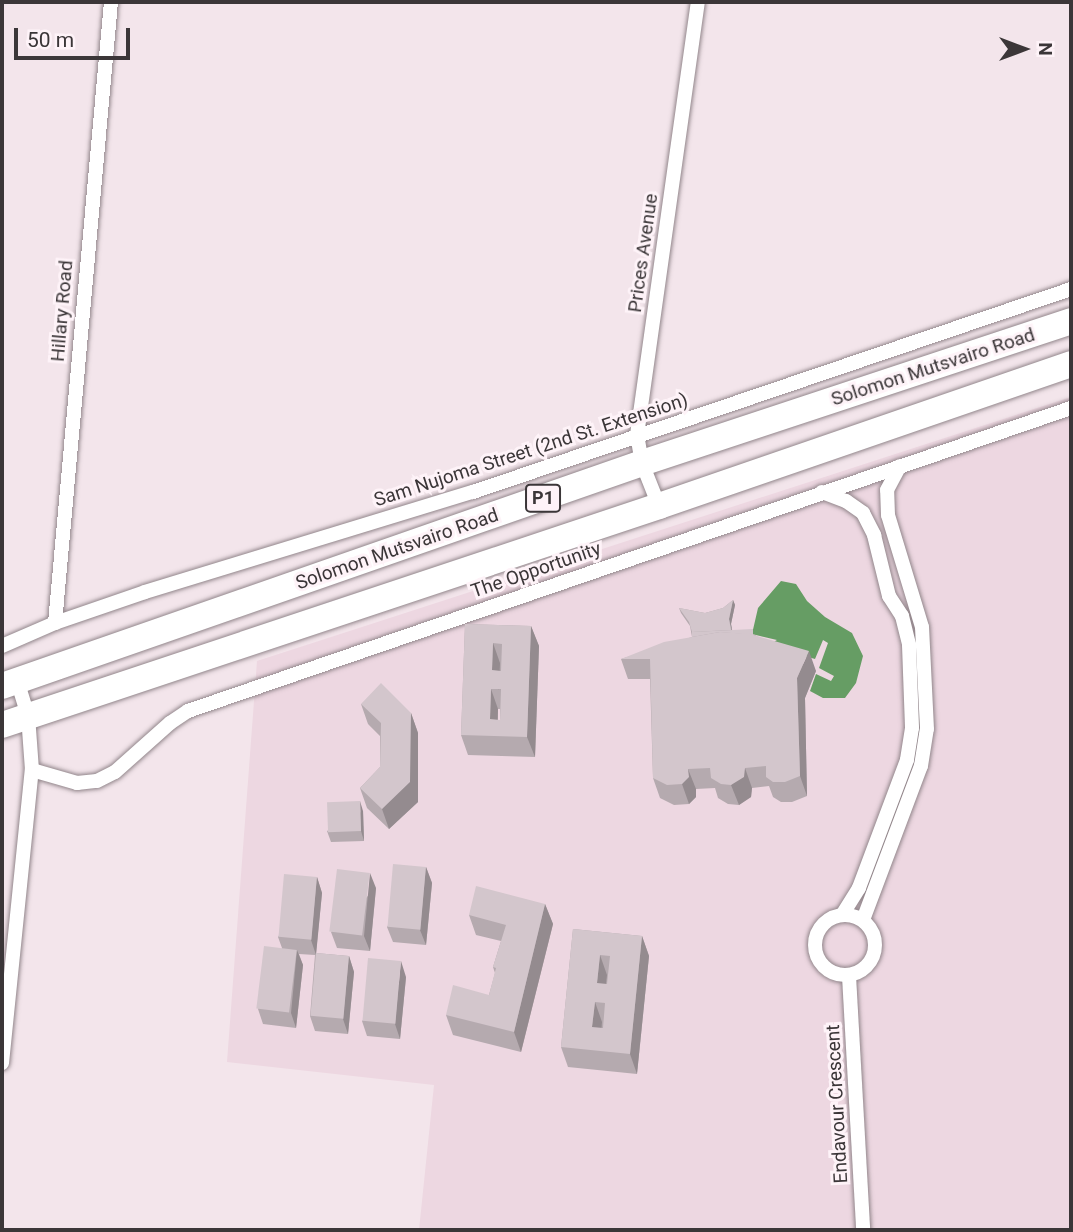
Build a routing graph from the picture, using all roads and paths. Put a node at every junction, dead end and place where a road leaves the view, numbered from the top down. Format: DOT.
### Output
graph roads {
  1 [pos="111,2"];
  2 [pos="698,2"];
  3 [pos="1071,289"];
  4 [pos="1071,321"];
  5 [pos="1071,364"];
  6 [pos="1071,408"];
  7 [pos="637,435"];
  8 [pos="642,463"];
  9 [pos="900,466"];
  10 [pos="822,492"];
  11 [pos="659,506"];
  12 [pos="55,623"];
  13 [pos="2,646"];
  14 [pos="9,683"];
  15 [pos="28,716"];
  16 [pos="2,725"];
  17 [pos="32,769"];
  18 [pos="843,914"];
  19 [pos="863,920"];
  20 [pos="849,976"];
  21 [pos="2,1063"];
  22 [pos="863,1230"];
  1 -- 12 [label="street, Hillary Road"];
  2 -- 7 [label="street, Prices Avenue"];
  3 -- 7 [label="street, Sam Nujoma Street (2nd St. Extension)"];
  4 -- 8 [label="highway, Solomon Mutsvairo Road / P1"];
  5 -- 11 [label="highway, P1"];
  6 -- 9 [label="street, The Opportunity"];
  7 -- 8 [label="street, Prices Avenue"];
  7 -- 12 [label="street, Sam Nujoma Street (2nd St. Extension)"];
  8 -- 11 [label="street, Prices Avenue"];
  8 -- 14 [label="highway, Solomon Mutsvairo Road / P1"];
  9 -- 10 [label="street, The Opportunity"];
  9 -- 19 [label="street"];
  10 -- 17 [label="street, The Opportunity"];
  10 -- 18 [label="street"];
  11 -- 15 [label="highway, P1"];
  12 -- 13 [label="street, Sam Nujoma Street (2nd St. Extension)"];
  14 -- 15 [label="street"];
  15 -- 16 [label="highway, P1"];
  15 -- 17 [label="street"];
  17 -- 21 [label="street"];
  18 -- 19 [label="street"];
  18 -- 20 [label="street"];
  19 -- 20 [label="street"];
  20 -- 22 [label="street, Endavour Crescent"];
}
